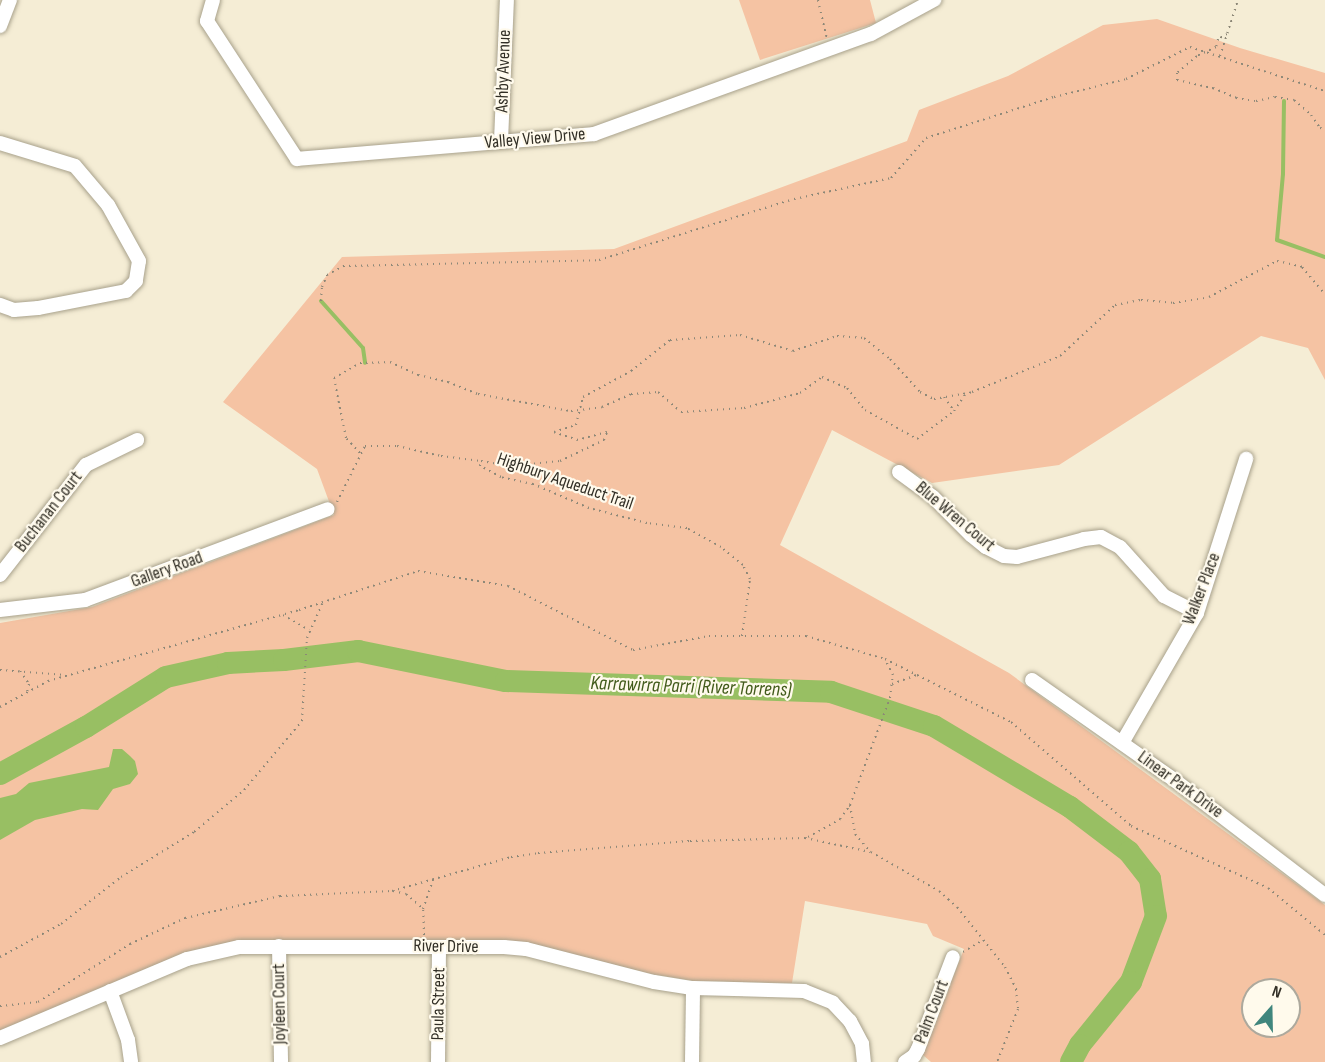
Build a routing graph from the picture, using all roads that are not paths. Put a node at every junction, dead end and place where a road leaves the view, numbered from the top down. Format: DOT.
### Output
graph roads {
  1 [pos="9,0"];
  2 [pos="213,0"];
  3 [pos="507,0"];
  4 [pos="934,0"];
  5 [pos="0,27"];
  6 [pos="501,141"];
  7 [pos="0,143"];
  8 [pos="0,305"];
  9 [pos="137,440"];
  10 [pos="1246,459"];
  11 [pos="899,472"];
  12 [pos="328,509"];
  13 [pos="0,575"];
  14 [pos="0,610"];
  15 [pos="1197,613"];
  16 [pos="1032,680"];
  17 [pos="1122,743"];
  18 [pos="1325,895"];
  19 [pos="279,946"];
  20 [pos="432,946"];
  21 [pos="953,957"];
  22 [pos="693,988"];
  23 [pos="110,991"];
  24 [pos="0,1038"];
  25 [pos="131,1062"];
  26 [pos="281,1062"];
  27 [pos="438,1062"];
  28 [pos="692,1062"];
  29 [pos="864,1062"];
  30 [pos="905,1062"];
  1 -- 5 [label="street"];
  2 -- 6 [label="street, Valley View Drive"];
  3 -- 6 [label="street, Ashby Avenue"];
  4 -- 6 [label="street, Valley View Drive"];
  7 -- 8 [label="street"];
  9 -- 13 [label="street, Buchanan Court"];
  10 -- 15 [label="street, Walker Place"];
  11 -- 15 [label="street, Blue Wren Court"];
  12 -- 14 [label="street, Gallery Road"];
  15 -- 17 [label="street, Walker Place"];
  16 -- 17 [label="street, Linear Park Drive"];
  17 -- 18 [label="street, Linear Park Drive"];
  19 -- 20 [label="street, River Drive"];
  19 -- 23 [label="street, River Drive"];
  19 -- 26 [label="street, Joyleen Court"];
  20 -- 22 [label="street, River Drive"];
  20 -- 27 [label="street, Paula Street"];
  21 -- 30 [label="street, Palm Court"];
  22 -- 28 [label="street"];
  22 -- 29 [label="street, River Drive"];
  23 -- 24 [label="street, River Drive"];
  23 -- 25 [label="street"];
}
